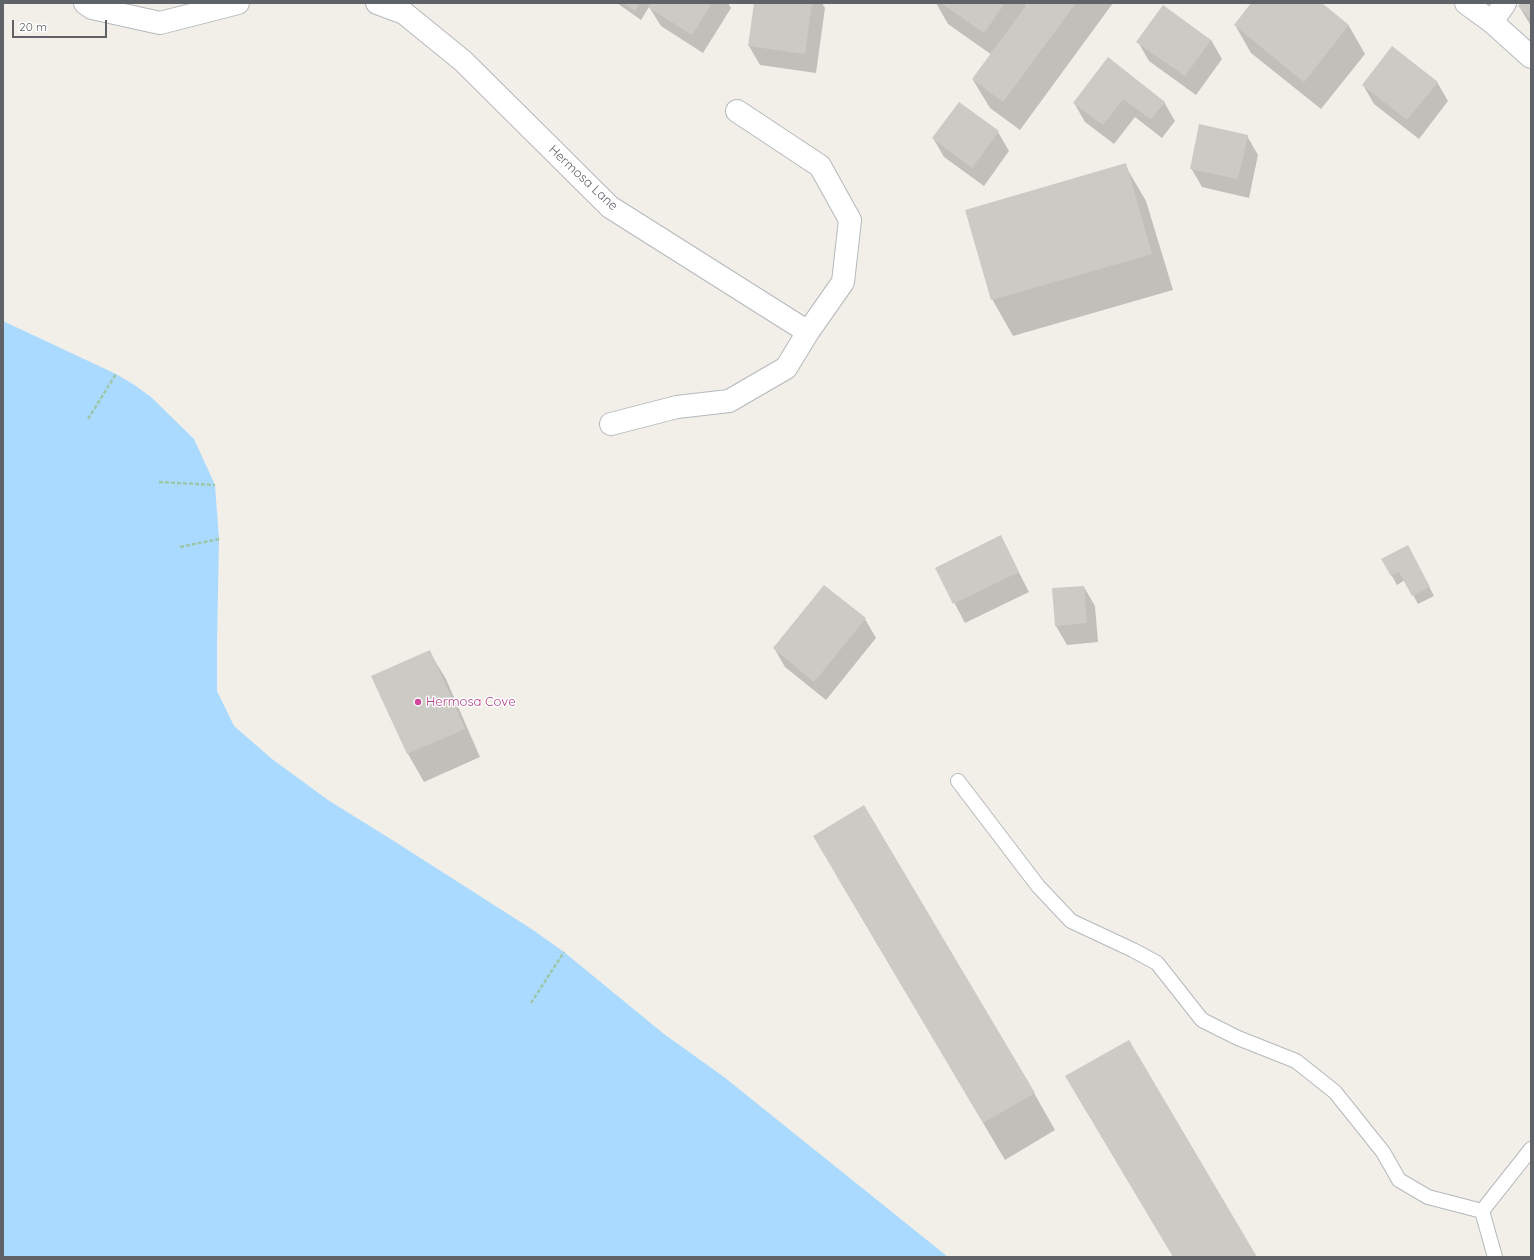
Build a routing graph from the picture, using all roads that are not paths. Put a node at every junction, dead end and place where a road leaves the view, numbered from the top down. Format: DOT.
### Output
graph roads {
  1 [pos="85,3"];
  2 [pos="238,3"];
  3 [pos="377,3"];
  4 [pos="1466,3"];
  5 [pos="1505,3"];
  6 [pos="1492,22"];
  7 [pos="1531,57"];
  8 [pos="737,111"];
  9 [pos="808,332"];
  10 [pos="611,424"];
  11 [pos="958,781"];
  12 [pos="1531,1149"];
  13 [pos="1482,1211"];
  14 [pos="1496,1257"];
  1 -- 2 [label="street"];
  3 -- 9 [label="street, Hermosa Lane"];
  4 -- 6 [label="street"];
  5 -- 6 [label="street"];
  6 -- 7 [label="street"];
  8 -- 9 [label="street"];
  9 -- 10 [label="street"];
  11 -- 13 [label="lane"];
  12 -- 13 [label="lane"];
  13 -- 14 [label="lane"];
}
